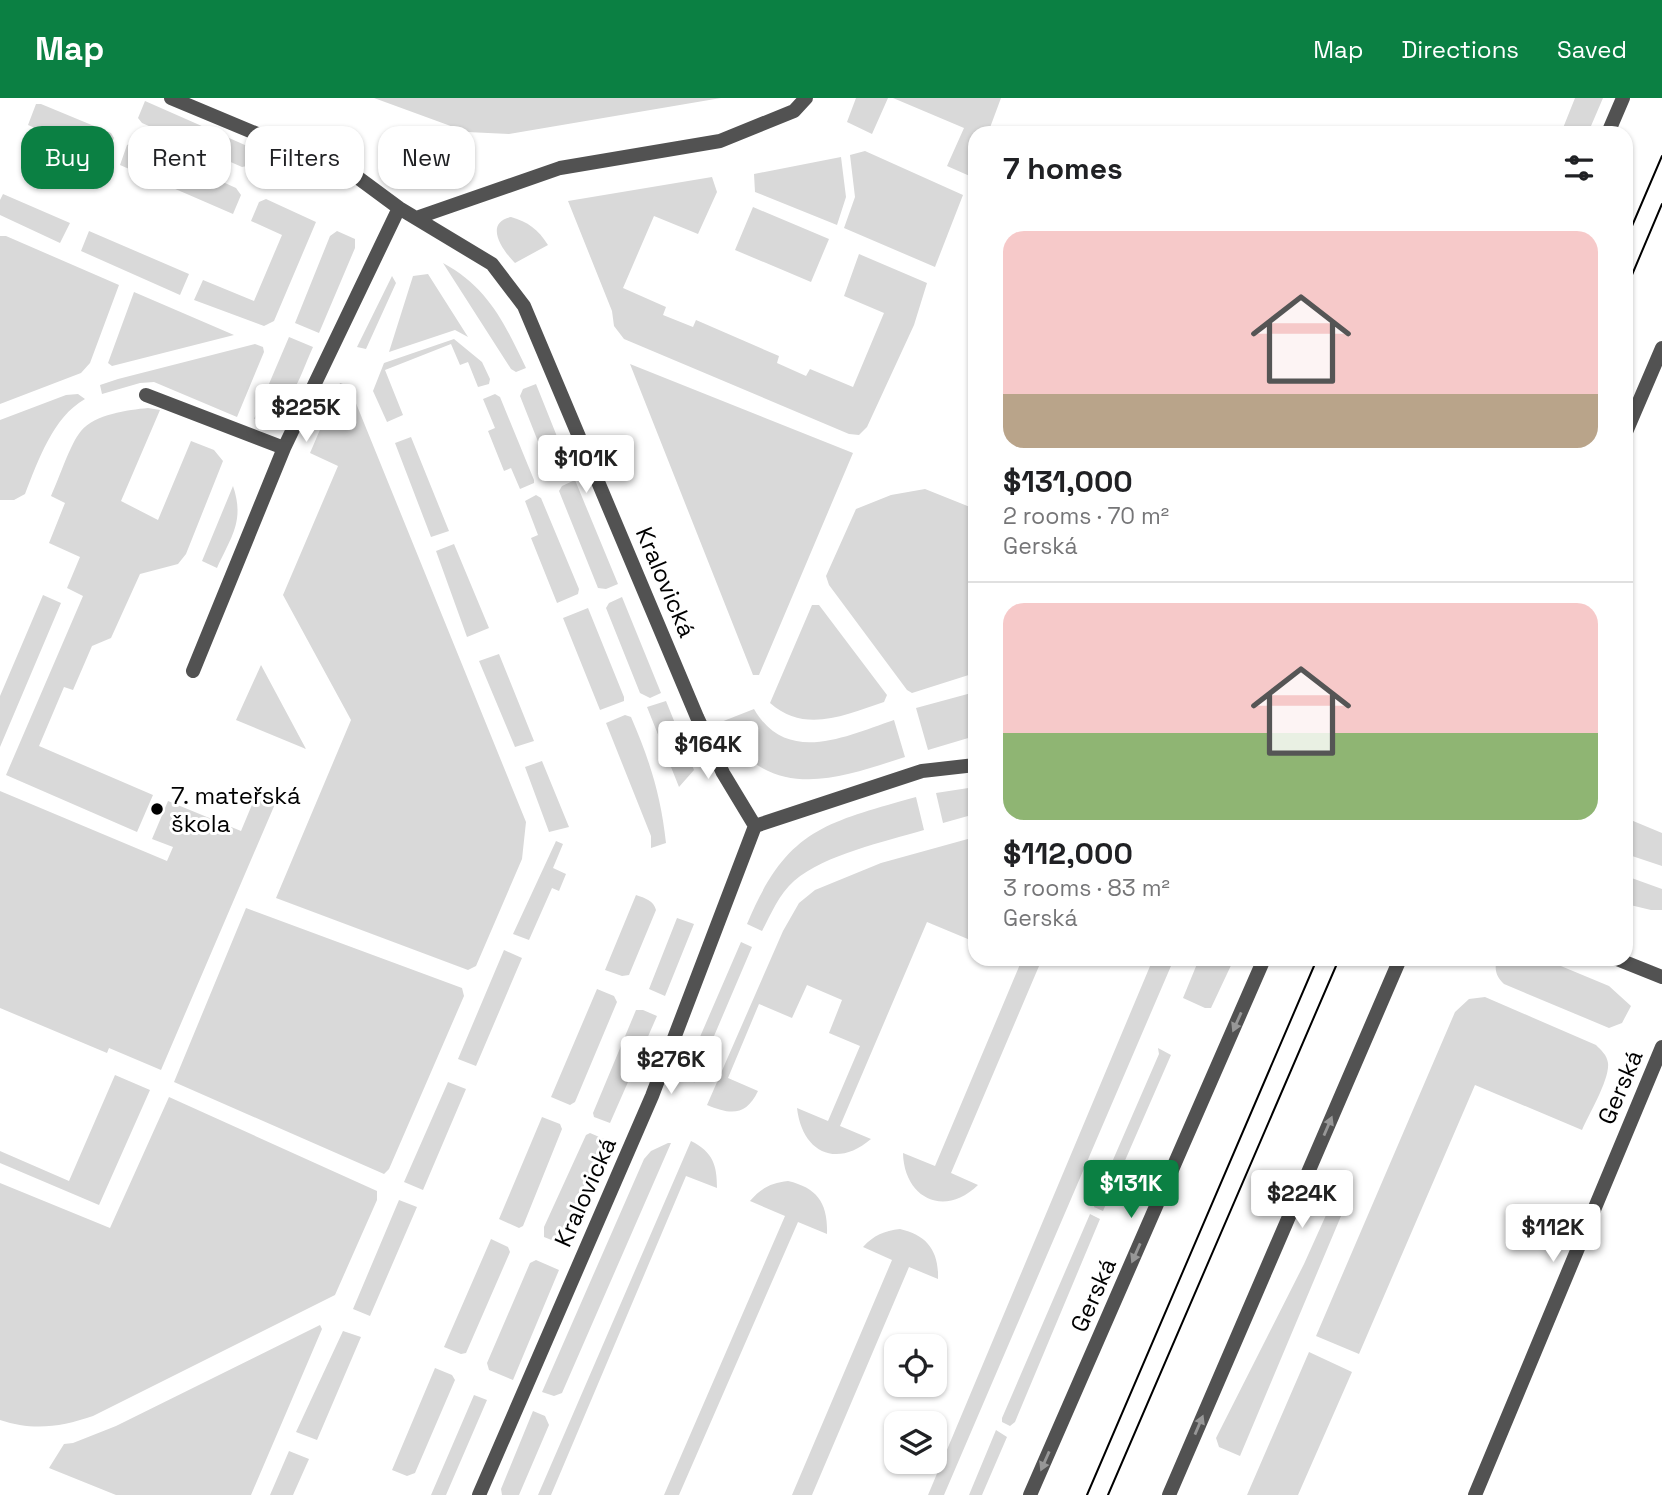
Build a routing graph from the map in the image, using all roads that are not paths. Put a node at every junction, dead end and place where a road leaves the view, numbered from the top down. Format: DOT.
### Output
graph roads {
  1 [pos="171,98"];
  2 [pos="806,98"];
  3 [pos="1623,98"];
  4 [pos="1611,126"];
  5 [pos="399,208"];
  6 [pos="416,218"];
  7 [pos="1662,348"];
  8 [pos="146,395"];
  9 [pos="1633,416"];
  10 [pos="284,448"];
  11 [pos="193,671"];
  12 [pos="968,766"];
  13 [pos="755,826"];
  14 [pos="1633,965"];
  15 [pos="1261,966"];
  16 [pos="1397,966"];
  17 [pos="1662,977"];
  18 [pos="1662,1047"];
  19 [pos="479,1495"];
  20 [pos="1030,1495"];
  21 [pos="1169,1495"];
  22 [pos="1475,1495"];
  1 -- 5 [label="street, Kralovická"];
  2 -- 6 [label="street"];
  3 -- 4 [label="street"];
  5 -- 6 [label="street, Kralovická"];
  5 -- 10 [label="street"];
  6 -- 13 [label="street, Kralovická"];
  7 -- 9 [label="street"];
  8 -- 10 [label="street"];
  10 -- 11 [label="street"];
  12 -- 13 [label="street"];
  13 -- 19 [label="street, Kralovická"];
  14 -- 17 [label="street"];
  15 -- 20 [label="street, Gerská, one-way"];
  21 -- 16 [label="street, one-way"];
  18 -- 22 [label="street, Gerská"];
}
